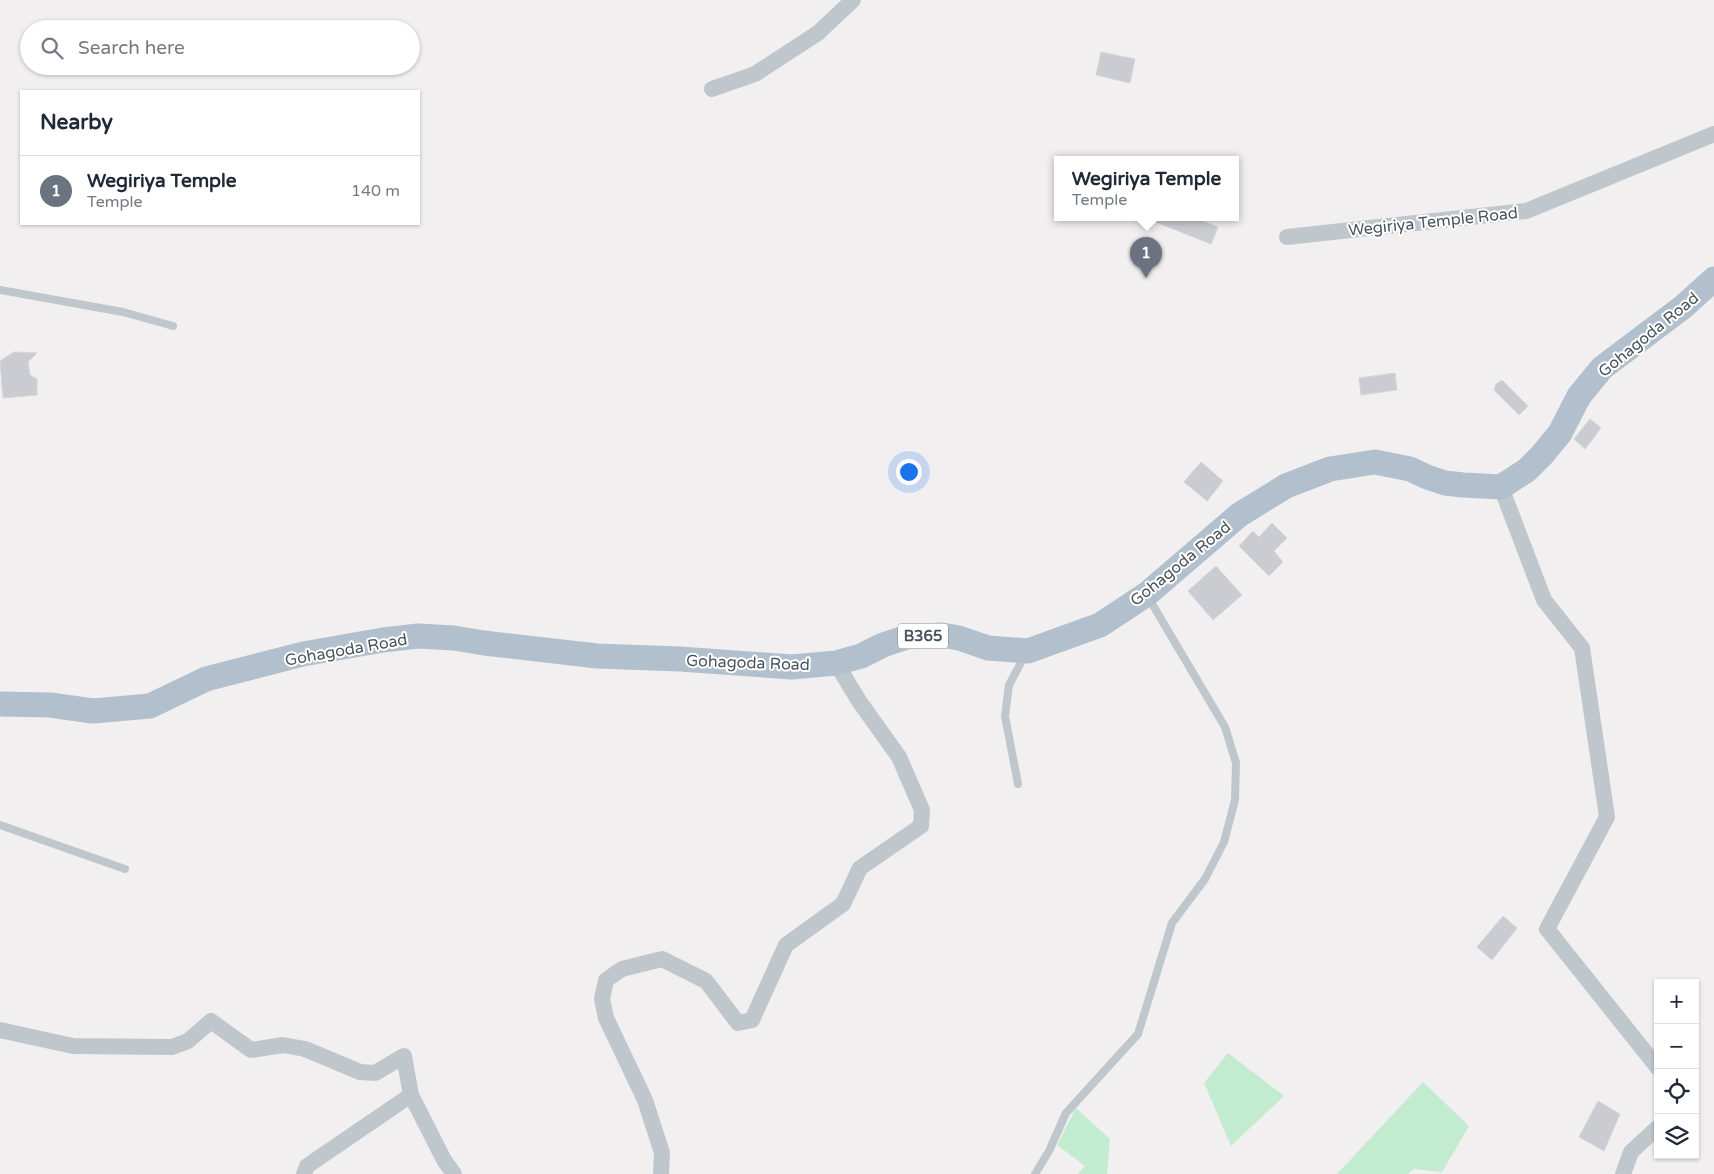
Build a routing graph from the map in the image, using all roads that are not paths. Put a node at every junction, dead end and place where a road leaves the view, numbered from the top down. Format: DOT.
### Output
graph roads {
  1 [pos="853,0"];
  2 [pos="712,89"];
  3 [pos="1714,134"];
  4 [pos="1287,237"];
  5 [pos="1714,280"];
  6 [pos="0,290"];
  7 [pos="173,326"];
  8 [pos="1501,487"];
  9 [pos="1146,594"];
  10 [pos="1028,651"];
  11 [pos="836,663"];
  12 [pos="0,704"];
  13 [pos="1018,784"];
  14 [pos="0,824"];
  15 [pos="125,869"];
  16 [pos="0,1030"];
  17 [pos="1654,1063"];
  18 [pos="411,1095"];
  19 [pos="1654,1131"];
  20 [pos="304,1174"];
  21 [pos="454,1174"];
  22 [pos="661,1174"];
  23 [pos="1035,1174"];
  24 [pos="1623,1174"];
  1 -- 2 [label="street"];
  3 -- 4 [label="street, Wegiriya Temple Road"];
  5 -- 8 [label="main road, Gohagoda Road"];
  6 -- 7 [label="lane"];
  8 -- 9 [label="main road, Gohagoda Road / B365"];
  8 -- 17 [label="street"];
  9 -- 10 [label="main road, Gohagoda Road / B365"];
  9 -- 23 [label="lane"];
  10 -- 11 [label="main road, Gohagoda Road / B365"];
  10 -- 13 [label="lane"];
  11 -- 12 [label="main road, Gohagoda Road / B365"];
  11 -- 22 [label="street"];
  14 -- 15 [label="lane"];
  16 -- 18 [label="street"];
  18 -- 20 [label="street"];
  18 -- 21 [label="street"];
  19 -- 24 [label="street"];
}
